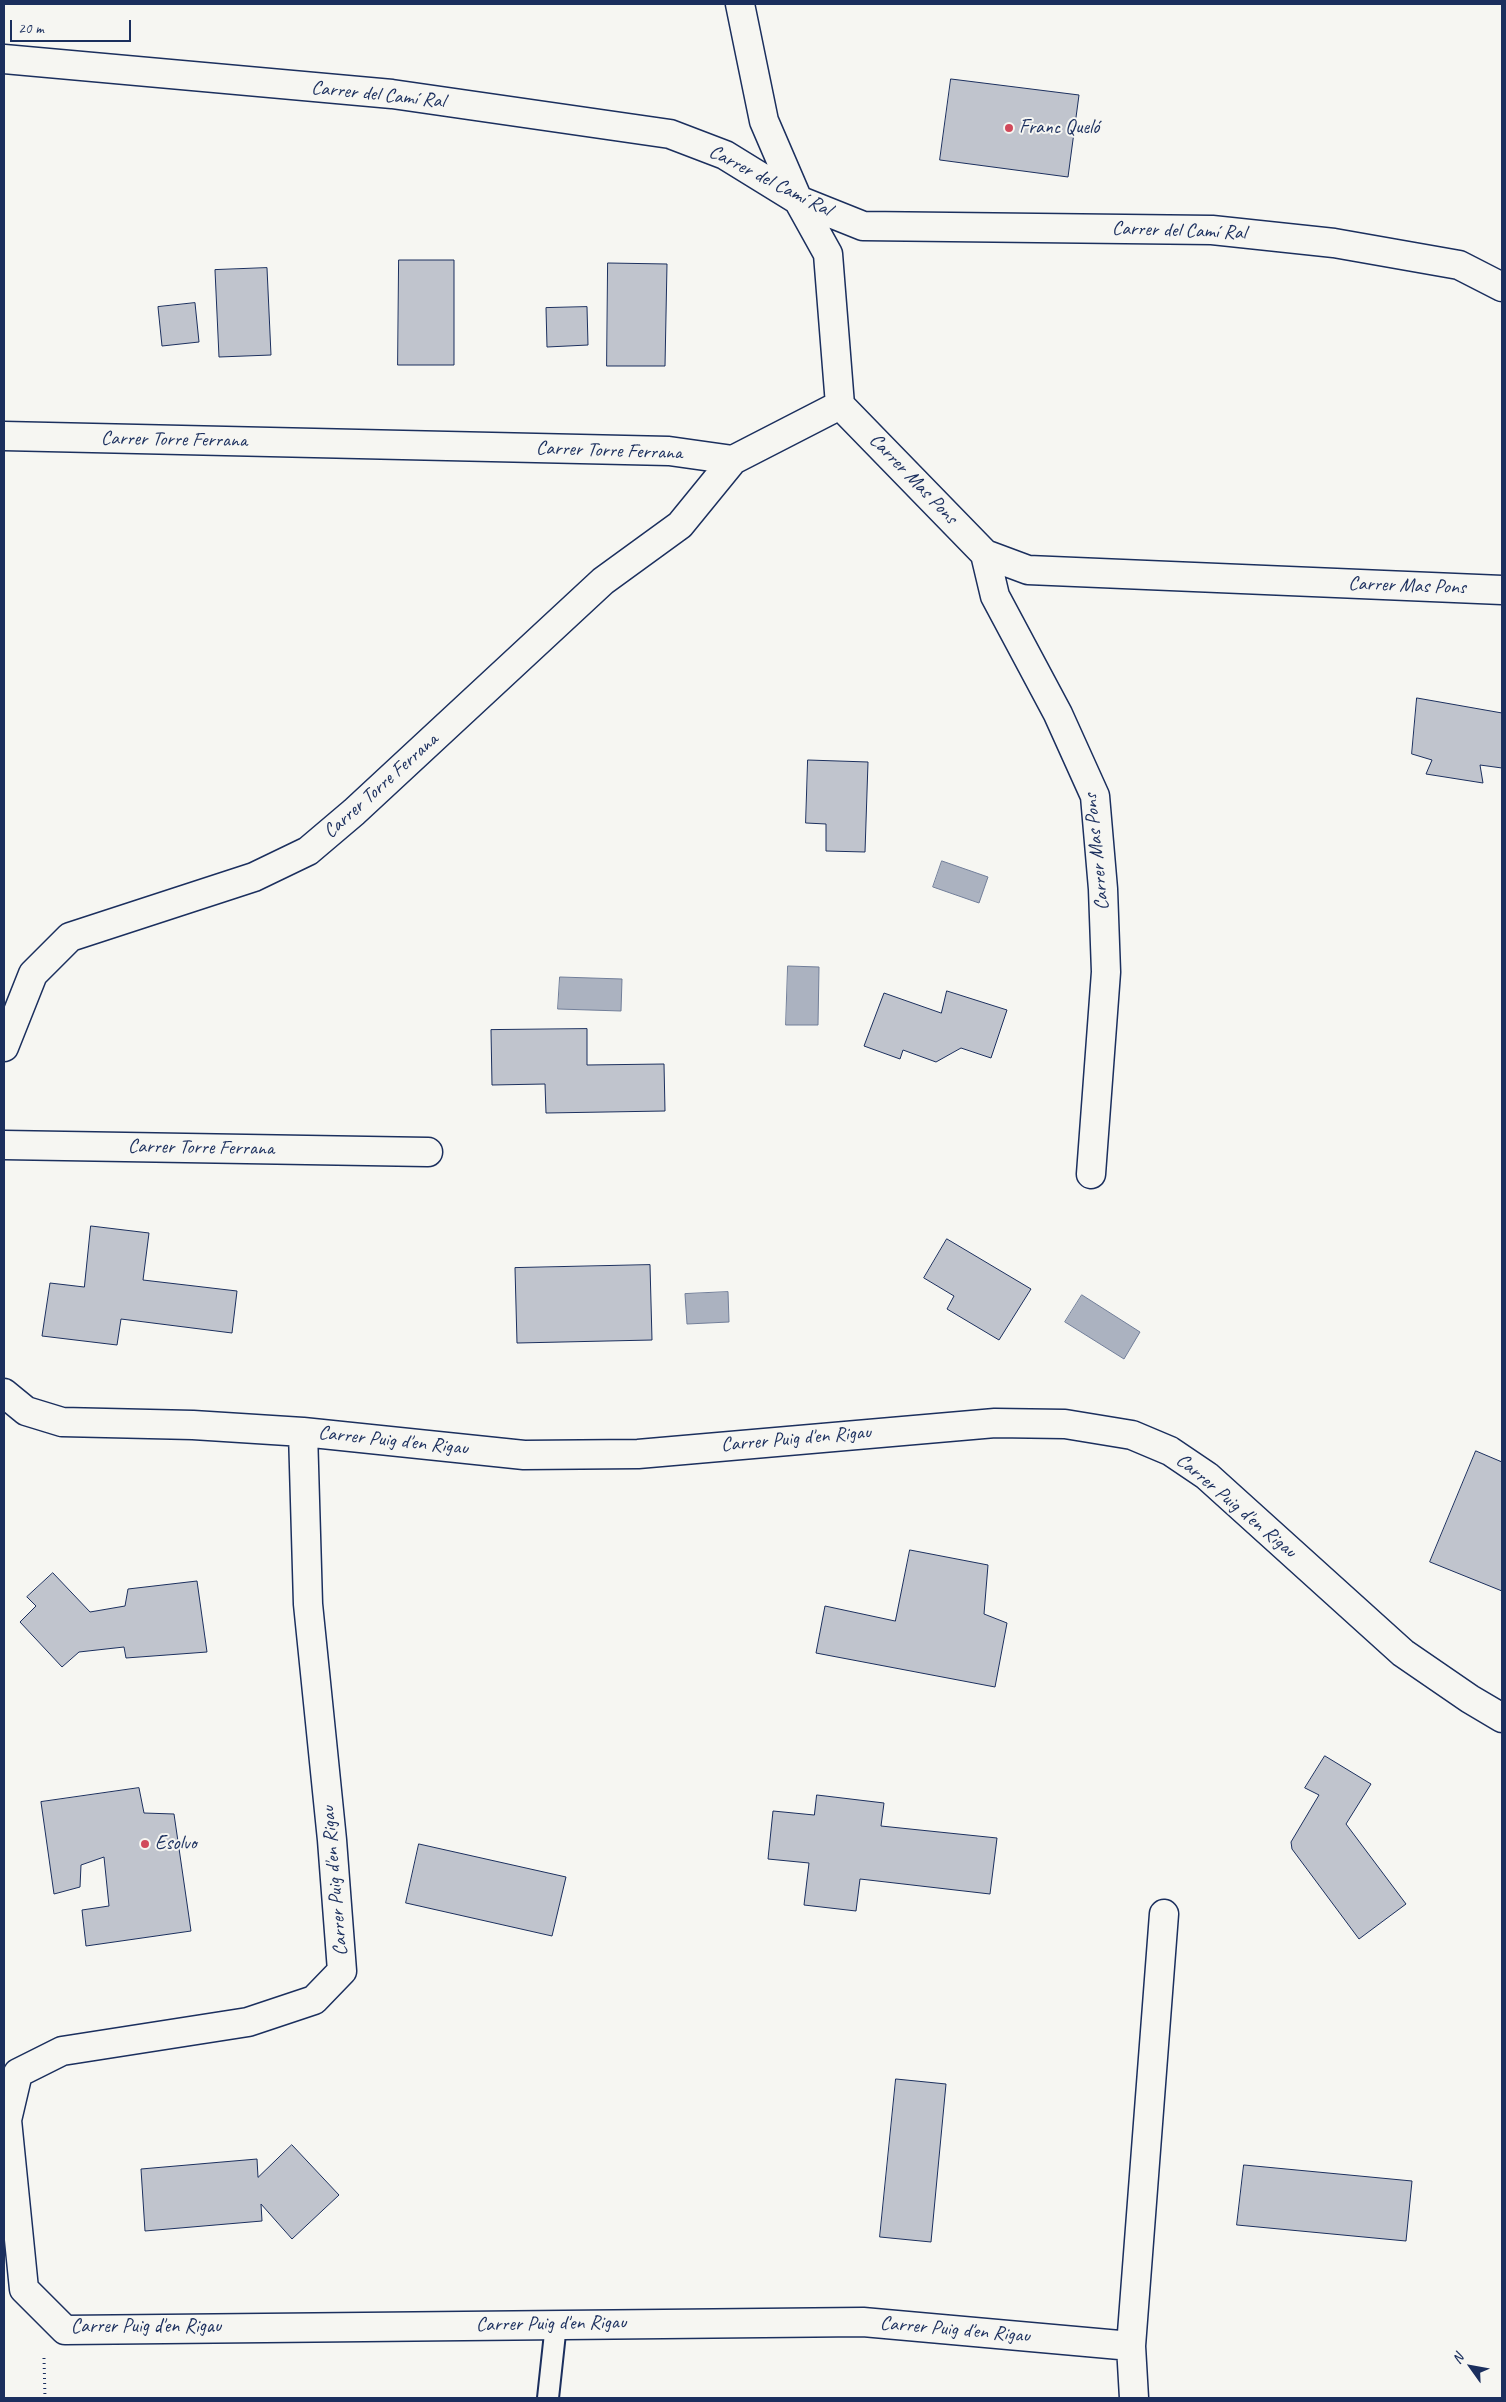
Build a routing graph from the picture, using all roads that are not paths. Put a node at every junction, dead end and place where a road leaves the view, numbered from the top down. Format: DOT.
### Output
graph roads {
  1 [pos="740,4"];
  2 [pos="4,58"];
  3 [pos="798,200"];
  4 [pos="1502,287"];
  5 [pos="840,405"];
  6 [pos="4,436"];
  7 [pos="733,460"];
  8 [pos="986,554"];
  9 [pos="1502,590"];
  10 [pos="4,1047"];
  11 [pos="4,1145"];
  12 [pos="428,1152"];
  13 [pos="1091,1174"];
  14 [pos="4,1393"];
  15 [pos="303,1432"];
  16 [pos="1502,1718"];
  17 [pos="1164,1914"];
  18 [pos="556,2324"];
  19 [pos="1131,2346"];
  20 [pos="548,2398"];
  21 [pos="1134,2398"];
  1 -- 3 [label="street"];
  2 -- 3 [label="street, Carrer del Camí Ral"];
  3 -- 4 [label="street, Carrer del Camí Ral"];
  3 -- 5 [label="street"];
  5 -- 7 [label="street, Carrer Torre Ferrana"];
  5 -- 8 [label="street, Carrer Mas Pons"];
  6 -- 7 [label="street, Carrer Torre Ferrana"];
  7 -- 10 [label="street, Carrer Torre Ferrana"];
  8 -- 9 [label="street, Carrer Mas Pons"];
  8 -- 13 [label="street, Carrer Mas Pons"];
  11 -- 12 [label="street, Carrer Torre Ferrana"];
  14 -- 15 [label="street"];
  15 -- 16 [label="street, Carrer Puig d'en Rigau"];
  15 -- 18 [label="street, Carrer Puig d'en Rigau"];
  17 -- 19 [label="street"];
  18 -- 19 [label="street, Carrer Puig d'en Rigau"];
  18 -- 20 [label="lane"];
  19 -- 21 [label="street"];
}
